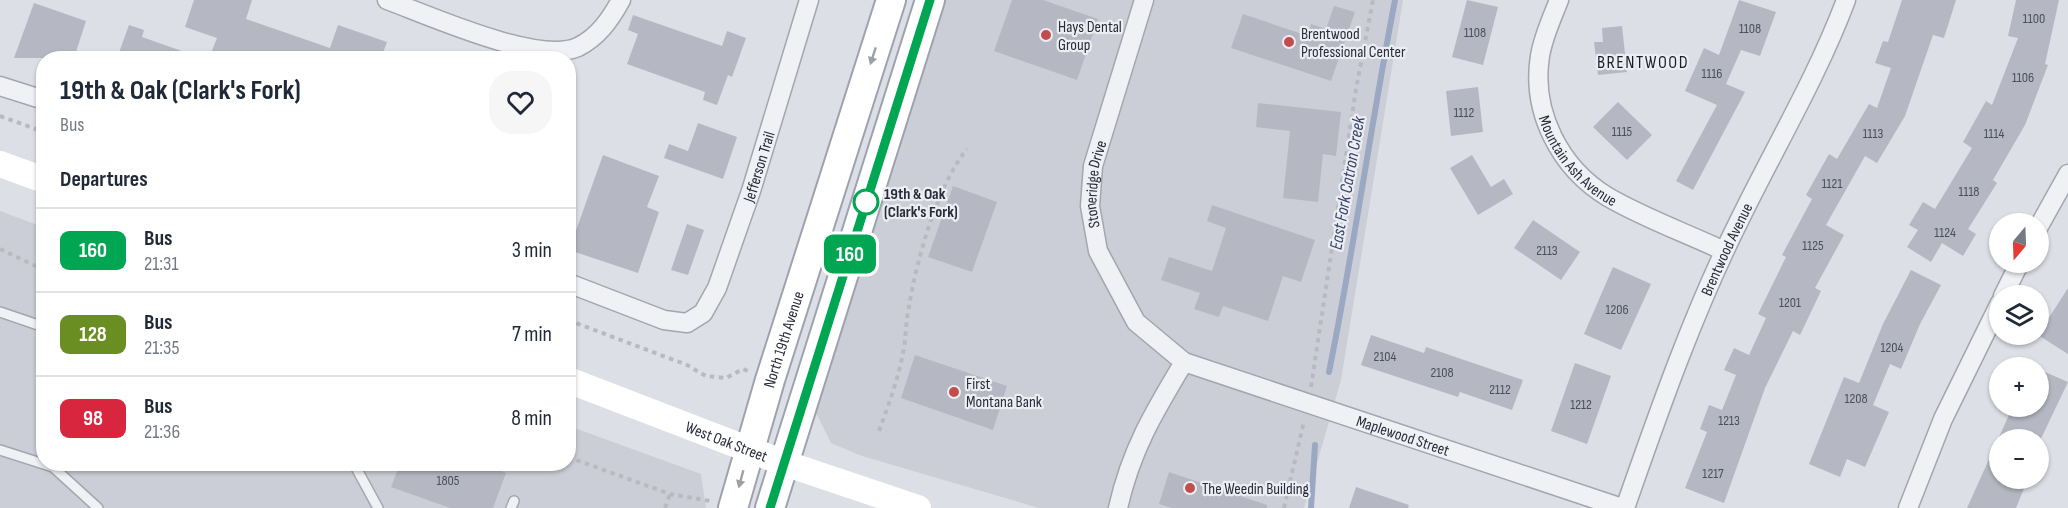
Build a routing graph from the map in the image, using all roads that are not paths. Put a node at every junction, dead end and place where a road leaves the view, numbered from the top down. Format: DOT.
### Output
graph roads {
  1 [pos="387,0"];
  2 [pos="621,0"];
  3 [pos="809,0"];
  4 [pos="891,0"];
  5 [pos="930,0"];
  6 [pos="1144,0"];
  7 [pos="1559,0"];
  8 [pos="1846,0"];
  9 [pos="544,51"];
  10 [pos="562,51"];
  11 [pos="0,86"];
  12 [pos="36,97"];
  13 [pos="0,164"];
  14 [pos="2068,174"];
  15 [pos="36,177"];
  16 [pos="2046,213"];
  17 [pos="1724,251"];
  18 [pos="576,286"];
  19 [pos="0,312"];
  20 [pos="36,324"];
  21 [pos="1989,325"];
  22 [pos="1184,362"];
  23 [pos="576,383"];
  24 [pos="748,449"];
  25 [pos="0,450"];
  26 [pos="36,460"];
  27 [pos="784,463"];
  28 [pos="59,471"];
  29 [pos="358,471"];
  30 [pos="98,508"];
  31 [pos="378,508"];
  32 [pos="733,508"];
  33 [pos="770,508"];
  34 [pos="918,508"];
  35 [pos="1118,508"];
  36 [pos="1624,508"];
  37 [pos="1908,508"];
  1 -- 9 [label="street"];
  2 -- 10 [label="street"];
  3 -- 18 [label="street, Jefferson Trail"];
  4 -- 24 [label="main road, North 19th Avenue, one-way"];
  5 -- 27 [label="main road"];
  6 -- 22 [label="street, Stoneridge Drive"];
  7 -- 17 [label="street, Mountain Ash Avenue"];
  8 -- 17 [label="street, Brentwood Avenue"];
  11 -- 12 [label="street"];
  13 -- 15 [label="main road"];
  14 -- 16 [label="street"];
  17 -- 36 [label="street, Brentwood Avenue"];
  19 -- 20 [label="lane"];
  21 -- 37 [label="street"];
  22 -- 35 [label="street"];
  22 -- 36 [label="street, Maplewood Street"];
  23 -- 24 [label="main road, West Oak Street"];
  24 -- 27 [label="main road, West Oak Street"];
  24 -- 32 [label="main road, North 19th Avenue, one-way"];
  25 -- 26 [label="lane"];
  27 -- 33 [label="main road"];
  27 -- 34 [label="main road, West Oak Street"];
  28 -- 30 [label="lane"];
  29 -- 31 [label="lane"];
}
